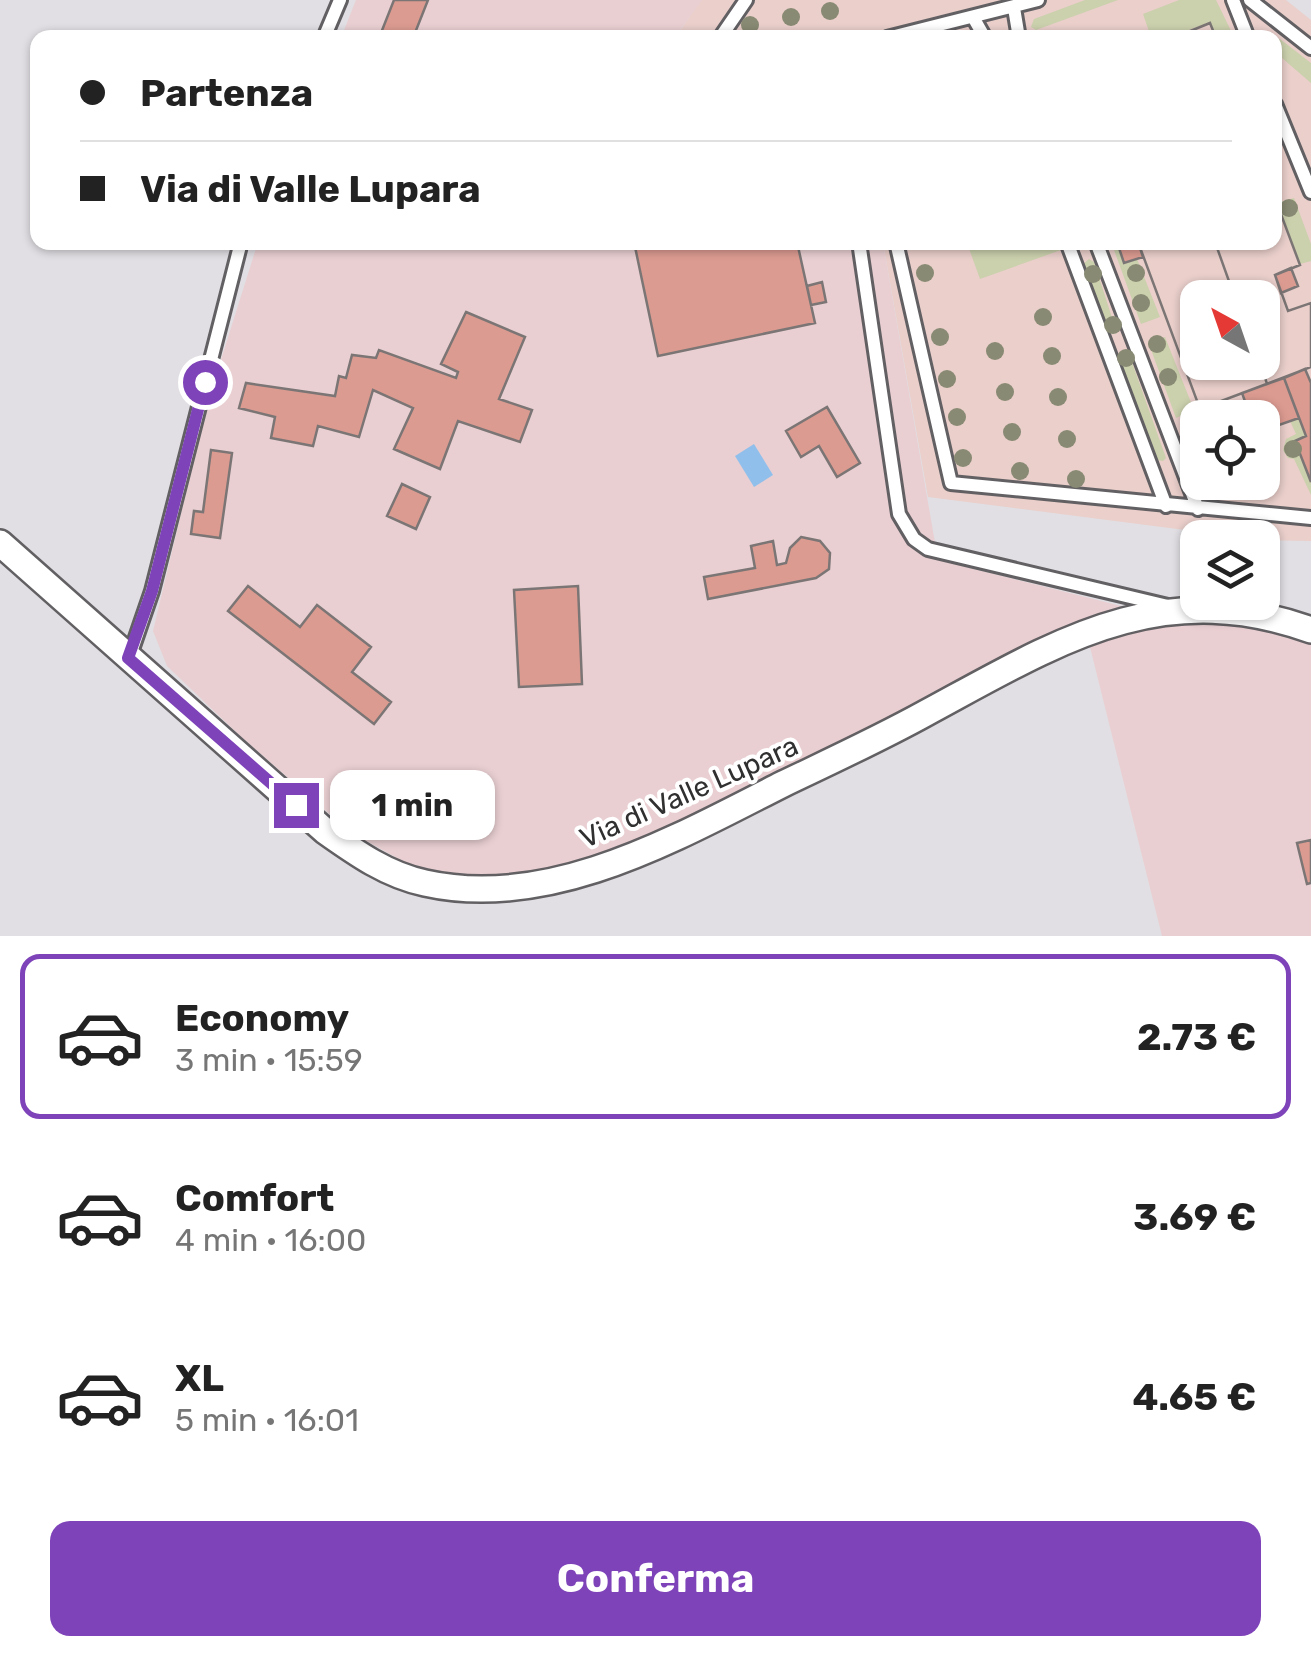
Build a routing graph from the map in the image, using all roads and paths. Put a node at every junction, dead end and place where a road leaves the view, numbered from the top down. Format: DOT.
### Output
graph roads {
  1 [pos="340,0"];
  2 [pos="746,0"];
  3 [pos="1038,0"];
  4 [pos="1233,0"];
  5 [pos="1250,0"];
  6 [pos="1014,8"];
  7 [pos="973,17"];
  8 [pos="327,30"];
  9 [pos="725,30"];
  10 [pos="920,30"];
  11 [pos="980,30"];
  12 [pos="1018,30"];
  13 [pos="1245,30"];
  14 [pos="1311,48"];
  15 [pos="1282,121"];
  16 [pos="1311,192"];
  17 [pos="239,250"];
  18 [pos="860,250"];
  19 [pos="898,250"];
  20 [pos="1069,250"];
  21 [pos="1099,250"];
  22 [pos="1166,506"];
  23 [pos="1198,509"];
  24 [pos="1311,518"];
  25 [pos="0,543"];
  26 [pos="1180,609"];
  27 [pos="1180,613"];
  28 [pos="1273,620"];
  29 [pos="1311,630"];
  30 [pos="128,658"];
  1 -- 8 [label="lane"];
  2 -- 9 [label="lane"];
  3 -- 6 [label="lane"];
  4 -- 13 [label="lane"];
  5 -- 14 [label="lane"];
  6 -- 7 [label="lane"];
  6 -- 12 [label="lane"];
  7 -- 10 [label="lane"];
  7 -- 11 [label="lane"];
  15 -- 16 [label="lane"];
  17 -- 30 [label="lane"];
  18 -- 26 [label="lane"];
  19 -- 22 [label="lane"];
  20 -- 22 [label="lane"];
  21 -- 23 [label="lane"];
  22 -- 23 [label="lane"];
  23 -- 24 [label="lane"];
  25 -- 30 [label="street, Via di Valle Lupara"];
  27 -- 30 [label="street, Via di Valle Lupara"];
  28 -- 29 [label="street, Via di Valle Lupara"];
}
